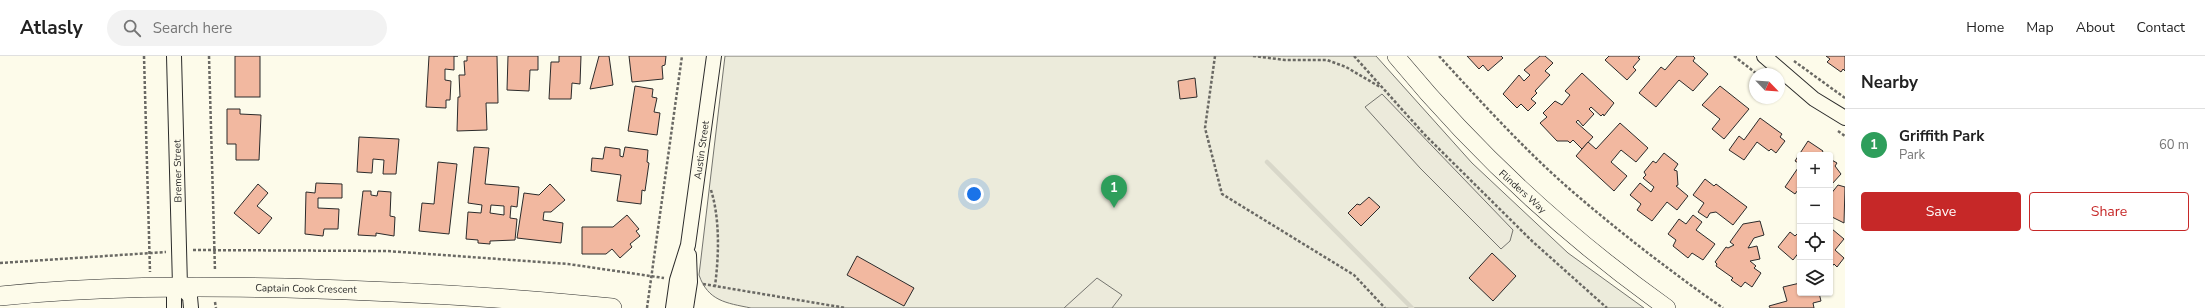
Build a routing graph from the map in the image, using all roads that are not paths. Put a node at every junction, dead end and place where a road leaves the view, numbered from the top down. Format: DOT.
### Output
graph roads {
  1 [pos="174,56"];
  2 [pos="714,56"];
  3 [pos="1396,56"];
  4 [pos="1764,56"];
  5 [pos="1845,118"];
  6 [pos="688,245"];
  7 [pos="180,286"];
  8 [pos="0,296"];
  9 [pos="417,300"];
  10 [pos="437,301"];
  11 [pos="174,308"];
  12 [pos="191,308"];
  13 [pos="612,308"];
  14 [pos="673,308"];
  15 [pos="686,308"];
  16 [pos="1667,308"];
  1 -- 7 [label="street, Bremer Street"];
  2 -- 6 [label="street, Austin Street"];
  3 -- 16 [label="street, Flinders Way"];
  4 -- 5 [label="street"];
  6 -- 14 [label="street, Austin Street"];
  6 -- 15 [label="street, Austin Street"];
  7 -- 8 [label="main road, Captain Cook Crescent"];
  7 -- 9 [label="main road, Captain Cook Crescent"];
  7 -- 11 [label="street, Bremer Street"];
  7 -- 12 [label="street"];
  9 -- 10 [label="main road, Captain Cook Crescent"];
  10 -- 13 [label="main road, Captain Cook Crescent"];
}
